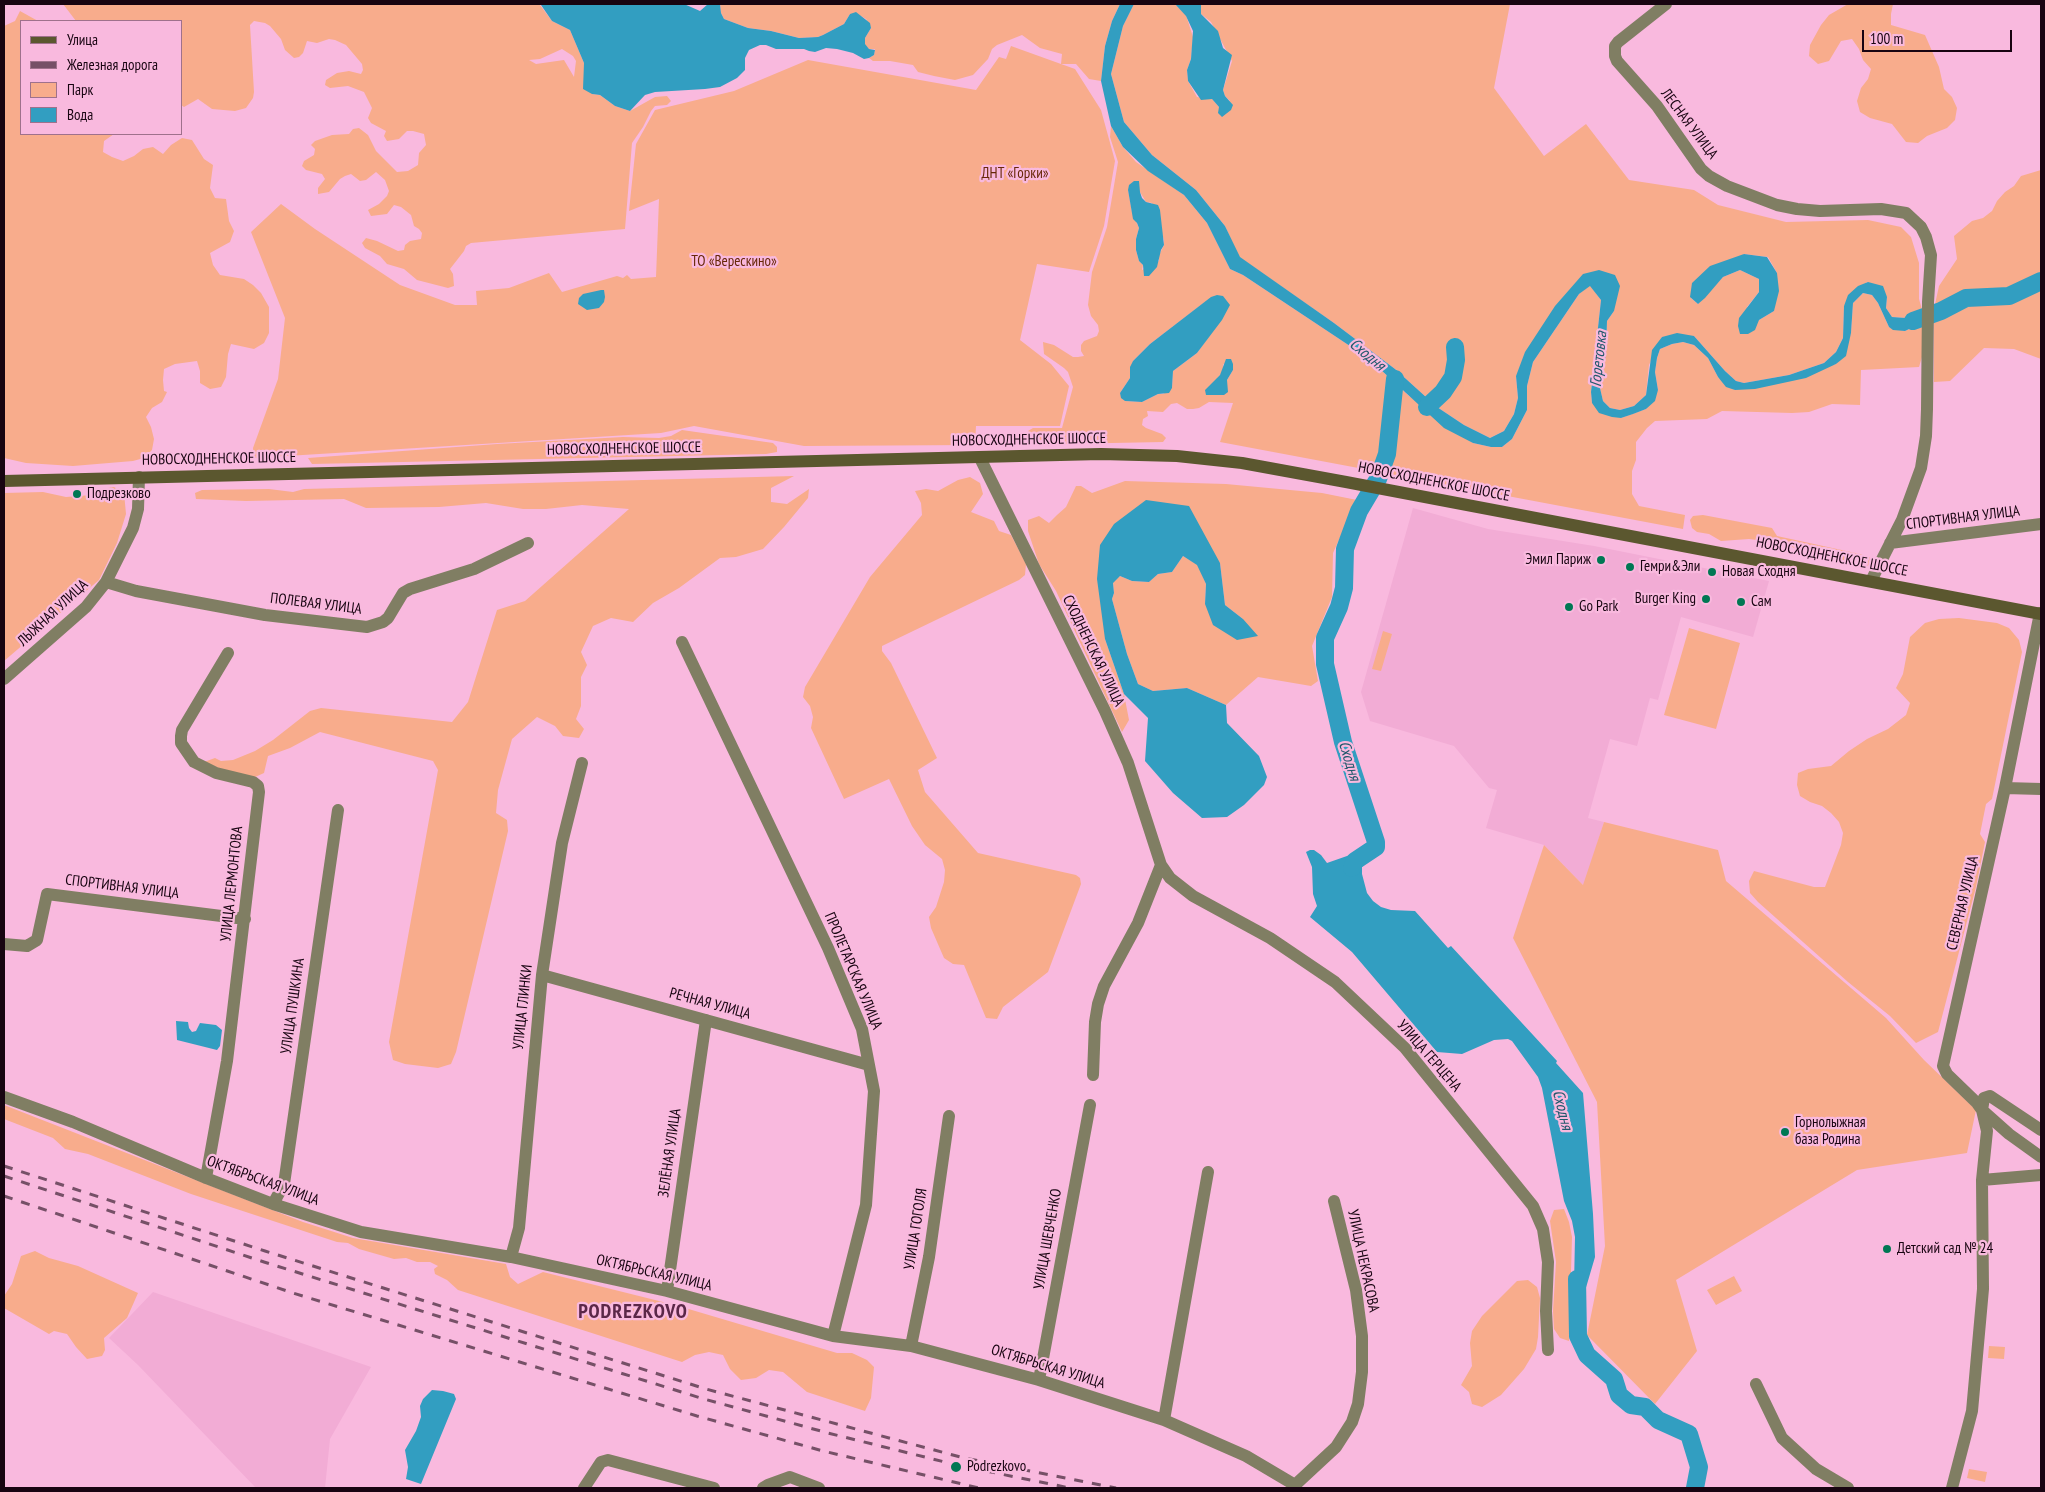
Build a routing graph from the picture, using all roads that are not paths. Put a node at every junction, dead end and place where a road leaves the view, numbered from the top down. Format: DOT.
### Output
graph roads {
  1 [pos="1666,4"];
  2 [pos="980,458"];
  3 [pos="139,477"];
  4 [pos="4,480"];
  5 [pos="2041,524"];
  6 [pos="528,543"];
  7 [pos="1890,543"];
  8 [pos="1871,581"];
  9 [pos="106,582"];
  10 [pos="2041,614"];
  11 [pos="682,642"];
  12 [pos="2038,645"];
  13 [pos="228,653"];
  14 [pos="4,680"];
  15 [pos="582,763"];
  16 [pos="2005,788"];
  17 [pos="2041,789"];
  18 [pos="338,810"];
  19 [pos="1161,865"];
  20 [pos="245,918"];
  21 [pos="4,944"];
  22 [pos="542,975"];
  23 [pos="706,1020"];
  24 [pos="869,1065"];
  25 [pos="1093,1075"];
  26 [pos="4,1098"];
  27 [pos="1090,1105"];
  28 [pos="1982,1110"];
  29 [pos="949,1116"];
  30 [pos="2041,1130"];
  31 [pos="2041,1157"];
  32 [pos="1208,1172"];
  33 [pos="2041,1175"];
  34 [pos="206,1178"];
  35 [pos="1982,1180"];
  36 [pos="1334,1201"];
  37 [pos="273,1204"];
  38 [pos="511,1258"];
  39 [pos="667,1291"];
  40 [pos="833,1336"];
  41 [pos="911,1346"];
  42 [pos="1548,1350"];
  43 [pos="1039,1380"];
  44 [pos="1756,1384"];
  45 [pos="1164,1420"];
  46 [pos="1295,1485"];
  47 [pos="584,1488"];
  48 [pos="714,1488"];
  49 [pos="763,1488"];
  50 [pos="819,1488"];
  51 [pos="1848,1488"];
  52 [pos="1952,1488"];
  1 -- 7 [label="street, ЛЕСНАЯ УЛИЦА"];
  2 -- 3 [label="main road, НОВОСХОДНЕНСКОЕ ШОССЕ"];
  2 -- 8 [label="main road, НОВОСХОДНЕНСКОЕ ШОССЕ"];
  2 -- 19 [label="street, СХОДНЕНСКАЯ УЛИЦА"];
  3 -- 4 [label="main road, НОВОСХОДНЕНСКОЕ ШОССЕ"];
  3 -- 9 [label="street, ЛЫЖНАЯ УЛИЦА"];
  5 -- 7 [label="street, СПОРТИВНАЯ УЛИЦА"];
  6 -- 9 [label="street, ПОЛЕВАЯ УЛИЦА"];
  7 -- 8 [label="street, ЛЕСНАЯ УЛИЦА"];
  8 -- 10 [label="main road, НОВОСХОДНЕНСКОЕ ШОССЕ"];
  9 -- 14 [label="street, ЛЫЖНАЯ УЛИЦА"];
  10 -- 12 [label="street, СЕВЕРНАЯ УЛИЦА"];
  11 -- 24 [label="street, ПРОЛЕТАРСКАЯ УЛИЦА"];
  12 -- 16 [label="street, СЕВЕРНАЯ УЛИЦА"];
  13 -- 20 [label="street, УЛИЦА ЛЕРМОНТОВА"];
  15 -- 22 [label="street, УЛИЦА ГЛИНКИ"];
  16 -- 17 [label="street"];
  16 -- 28 [label="street, СЕВЕРНАЯ УЛИЦА"];
  18 -- 37 [label="street, УЛИЦА ПУШКИНА"];
  19 -- 25 [label="street"];
  19 -- 42 [label="street, УЛИЦА ГЕРЦЕНА"];
  20 -- 21 [label="street, СПОРТИВНАЯ УЛИЦА"];
  20 -- 34 [label="street, УЛИЦА ЛЕРМОНТОВА"];
  22 -- 23 [label="street, РЕЧНАЯ УЛИЦА"];
  22 -- 38 [label="street, УЛИЦА ГЛИНКИ"];
  23 -- 24 [label="street, РЕЧНАЯ УЛИЦА"];
  23 -- 39 [label="street, ЗЕЛЁНАЯ УЛИЦА"];
  24 -- 40 [label="street, ПРОЛЕТАРСКАЯ УЛИЦА"];
  26 -- 34 [label="street, ОКТЯБРЬСКАЯ УЛИЦА"];
  27 -- 43 [label="street, УЛИЦА ШЕВЧЕНКО"];
  28 -- 30 [label="street"];
  28 -- 31 [label="street, СЕВЕРНАЯ УЛИЦА"];
  28 -- 35 [label="street"];
  29 -- 41 [label="street, УЛИЦА ГОГОЛЯ"];
  32 -- 45 [label="street"];
  33 -- 35 [label="street"];
  34 -- 37 [label="street, ОКТЯБРЬСКАЯ УЛИЦА"];
  35 -- 52 [label="street"];
  36 -- 46 [label="street, УЛИЦА НЕКРАСОВА"];
  37 -- 38 [label="street, ОКТЯБРЬСКАЯ УЛИЦА"];
  38 -- 39 [label="street, ОКТЯБРЬСКАЯ УЛИЦА"];
  39 -- 40 [label="street, ОКТЯБРЬСКАЯ УЛИЦА"];
  40 -- 41 [label="street, ОКТЯБРЬСКАЯ УЛИЦА"];
  41 -- 43 [label="street, ОКТЯБРЬСКАЯ УЛИЦА"];
  43 -- 45 [label="street, ОКТЯБРЬСКАЯ УЛИЦА"];
  44 -- 51 [label="street"];
  45 -- 46 [label="street, ОКТЯБРЬСКАЯ УЛИЦА"];
  47 -- 48 [label="street"];
  49 -- 50 [label="street"];
}
